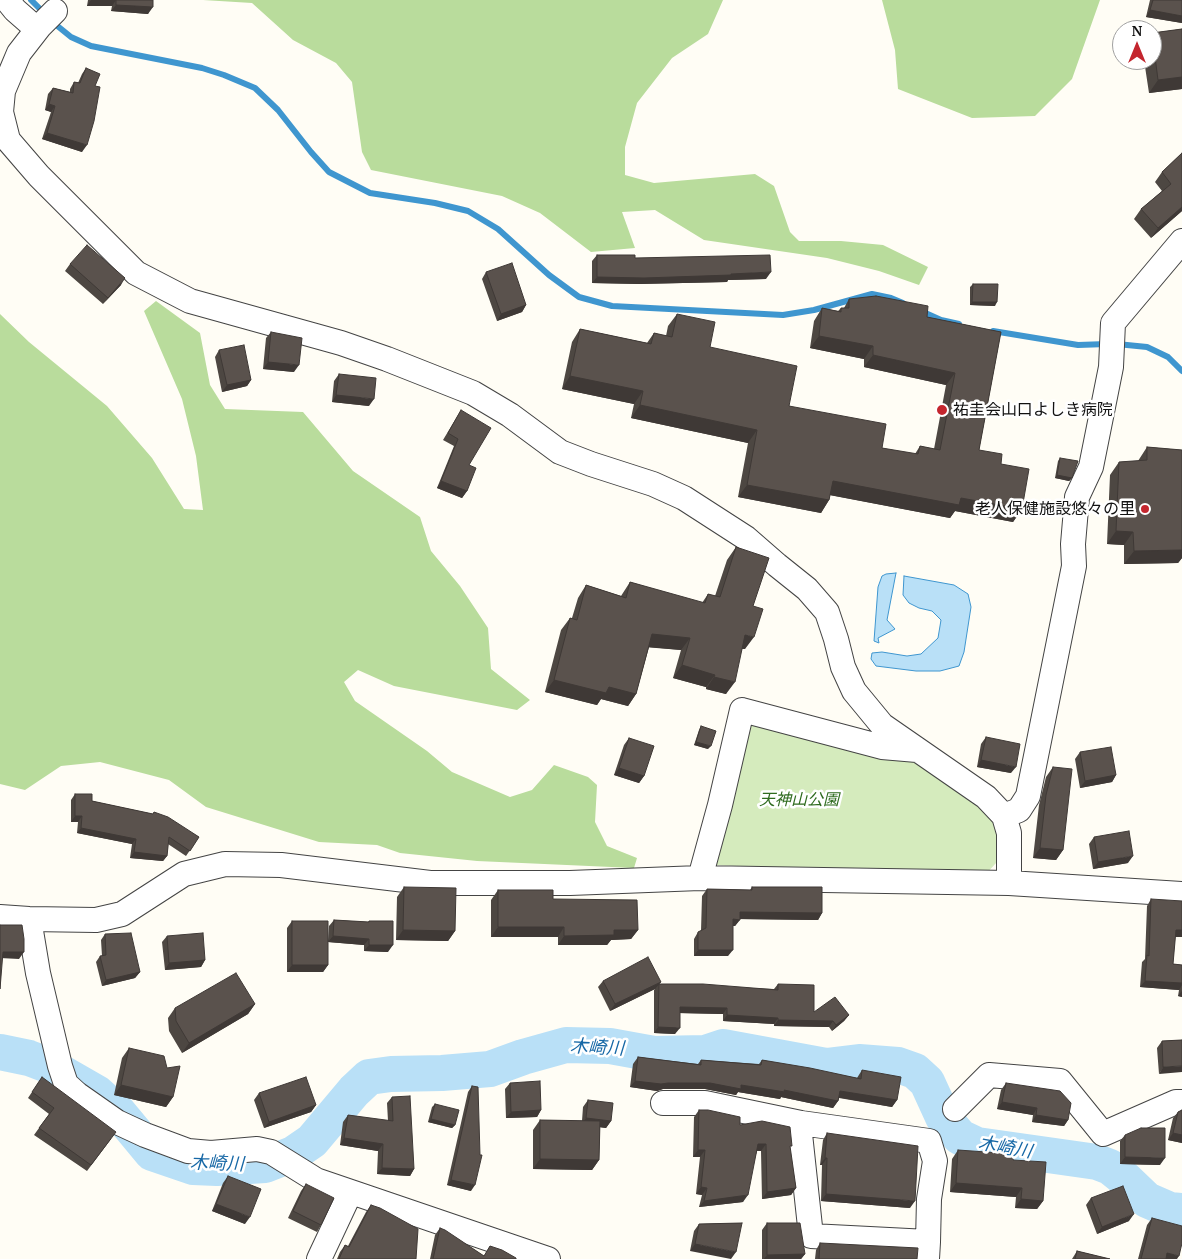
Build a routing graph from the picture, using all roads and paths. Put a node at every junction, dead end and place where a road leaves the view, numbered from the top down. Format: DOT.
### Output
graph roads {
  1 [pos="7,0"];
  2 [pos="4,138"];
  3 [pos="1182,241"];
  4 [pos="917,750"];
  5 [pos="1004,816"];
  6 [pos="700,878"];
  7 [pos="1009,883"];
  8 [pos="1182,894"];
  9 [pos="0,917"];
  10 [pos="29,919"];
  11 [pos="1182,1102"];
  12 [pos="663,1103"];
  13 [pos="955,1109"];
  14 [pos="801,1123"];
  15 [pos="350,1193"];
  16 [pos="927,1251"];
  17 [pos="542,1258"];
  18 [pos="319,1259"];
  1 -- 2 [label="street"];
  2 -- 4 [label="street"];
  3 -- 5 [label="street"];
  4 -- 5 [label="street"];
  4 -- 6 [label="street"];
  5 -- 7 [label="street"];
  6 -- 7 [label="street"];
  6 -- 10 [label="street"];
  7 -- 8 [label="street"];
  9 -- 10 [label="street"];
  10 -- 15 [label="street"];
  11 -- 13 [label="street"];
  12 -- 14 [label="street"];
  14 -- 16 [label="street"];
  14 -- 16 [label="street"];
  15 -- 17 [label="street"];
  15 -- 18 [label="street"];
}
